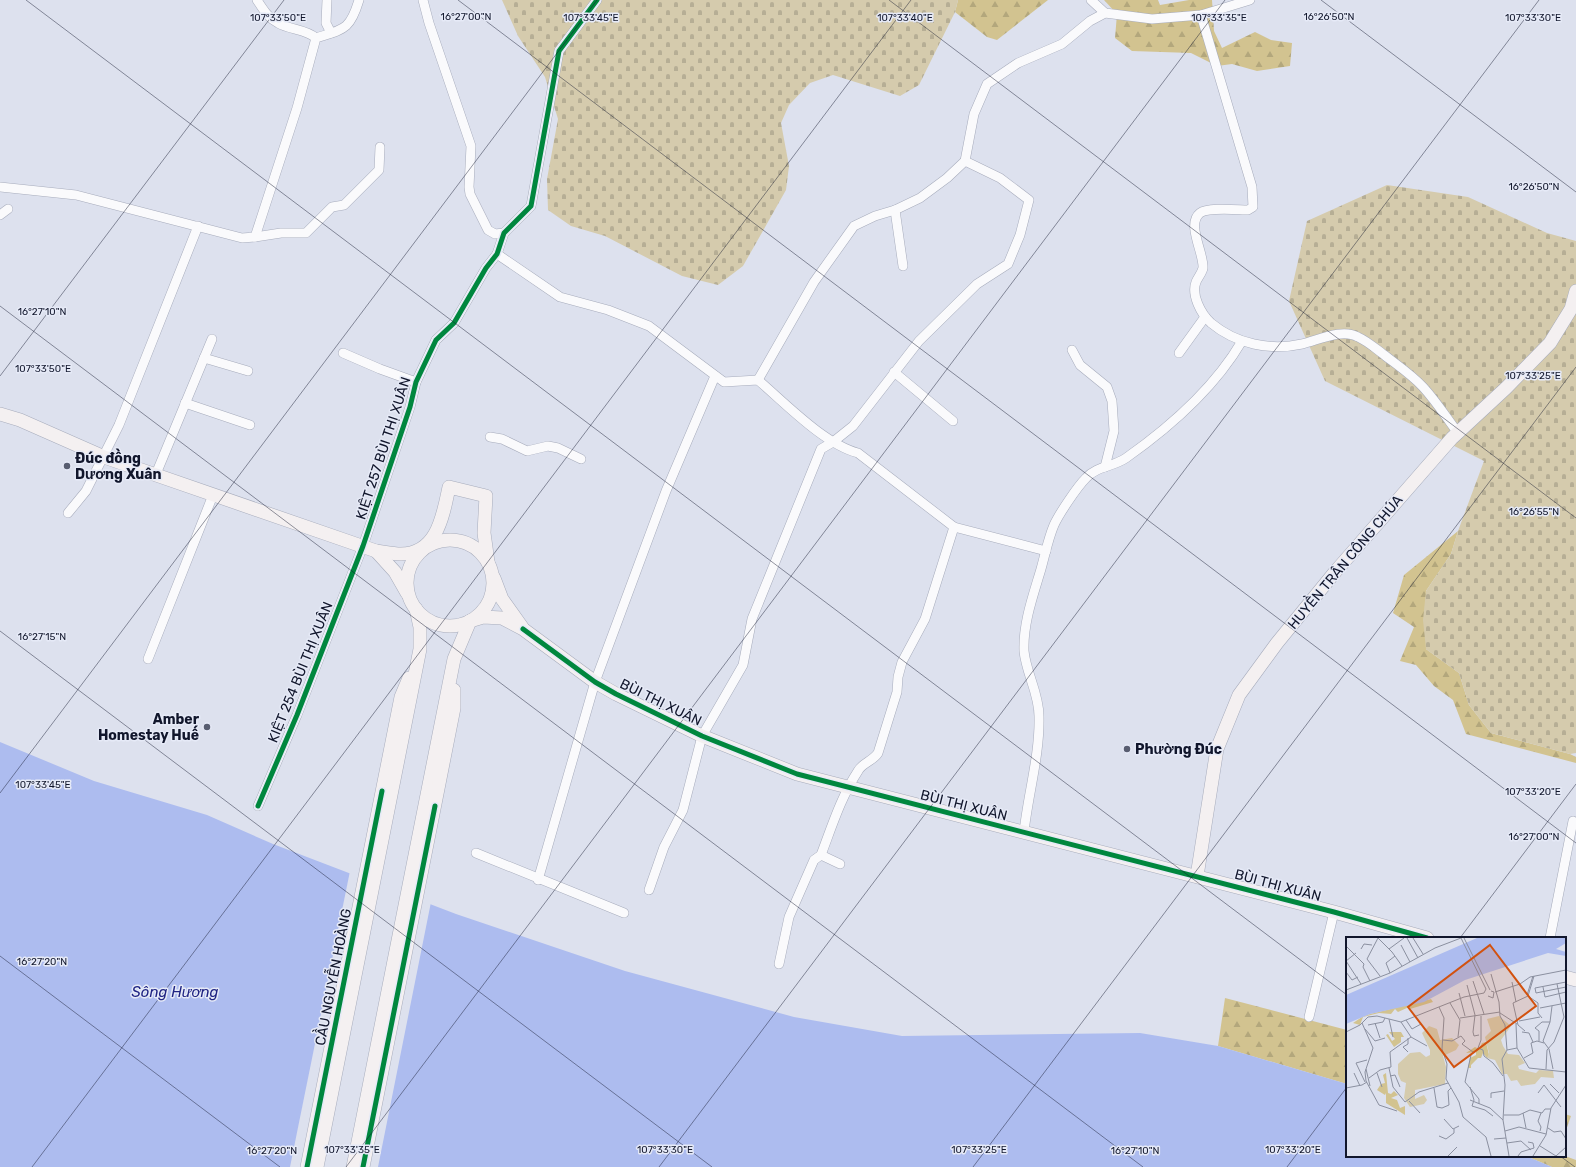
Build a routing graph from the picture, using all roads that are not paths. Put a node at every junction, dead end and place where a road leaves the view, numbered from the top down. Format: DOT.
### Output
graph roads {
  1 [pos="257,0"];
  2 [pos="327,0"];
  3 [pos="359,0"];
  4 [pos="423,0"];
  5 [pos="597,0"];
  6 [pos="1091,0"];
  7 [pos="1250,0"];
  8 [pos="1105,14"];
  9 [pos="1201,15"];
  10 [pos="331,33"];
  11 [pos="316,38"];
  12 [pos="380,147"];
  13 [pos="965,161"];
  14 [pos="0,187"];
  15 [pos="8,209"];
  16 [pos="895,210"];
  17 [pos="0,214"];
  18 [pos="198,226"];
  19 [pos="504,233"];
  20 [pos="255,237"];
  21 [pos="497,254"];
  22 [pos="903,266"];
  23 [pos="1576,291"];
  24 [pos="1205,317"];
  25 [pos="212,339"];
  26 [pos="1242,341"];
  27 [pos="1072,350"];
  28 [pos="343,353"];
  29 [pos="1179,353"];
  30 [pos="204,358"];
  31 [pos="248,371"];
  32 [pos="894,372"];
  33 [pos="715,376"];
  34 [pos="758,380"];
  35 [pos="416,382"];
  36 [pos="185,403"];
  37 [pos="0,414"];
  38 [pos="953,421"];
  39 [pos="250,425"];
  40 [pos="1458,433"];
  41 [pos="490,437"];
  42 [pos="833,442"];
  43 [pos="104,457"];
  44 [pos="581,459"];
  45 [pos="1105,467"];
  46 [pos="156,474"];
  47 [pos="213,495"];
  48 [pos="68,513"];
  49 [pos="954,527"];
  50 [pos="428,545"];
  51 [pos="363,546"];
  52 [pos="1046,551"];
  53 [pos="376,552"];
  54 [pos="488,562"];
  55 [pos="493,575"];
  56 [pos="409,596"];
  57 [pos="416,609"];
  58 [pos="470,621"];
  59 [pos="523,629"];
  60 [pos="148,659"];
  61 [pos="595,682"];
  62 [pos="702,736"];
  63 [pos="846,788"];
  64 [pos="387,791"];
  65 [pos="430,804"];
  66 [pos="258,806"];
  67 [pos="1573,821"];
  68 [pos="1024,832"];
  69 [pos="1573,836"];
  70 [pos="476,854"];
  71 [pos="821,855"];
  72 [pos="840,864"];
  73 [pos="1197,876"];
  74 [pos="538,880"];
  75 [pos="649,890"];
  76 [pos="1334,912"];
  77 [pos="624,913"];
  78 [pos="1423,937"];
  79 [pos="1550,937"];
  80 [pos="779,964"];
  81 [pos="1566,977"];
  82 [pos="1576,980"];
  83 [pos="1309,1017"];
  84 [pos="307,1167"];
  85 [pos="317,1167"];
  86 [pos="353,1167"];
  87 [pos="363,1167"];
  1 -- 11 [label="street"];
  2 -- 10 [label="street"];
  3 -- 10 [label="street"];
  4 -- 19 [label="street"];
  5 -- 19 [label="street, KIỆT 257 BÙI THỊ XUÂN"];
  6 -- 8 [label="street"];
  7 -- 9 [label="street"];
  8 -- 9 [label="street"];
  8 -- 13 [label="street"];
  9 -- 24 [label="street"];
  10 -- 11 [label="street"];
  11 -- 20 [label="street"];
  12 -- 20 [label="street"];
  13 -- 16 [label="street"];
  13 -- 32 [label="street"];
  14 -- 18 [label="street"];
  15 -- 17 [label="street"];
  16 -- 22 [label="street"];
  16 -- 34 [label="street"];
  18 -- 20 [label="street"];
  18 -- 43 [label="street"];
  19 -- 21 [label="street, KIỆT 257 BÙI THỊ XUÂN"];
  21 -- 33 [label="street"];
  21 -- 35 [label="street, KIỆT 257 BÙI THỊ XUÂN"];
  23 -- 40 [label="main road, HUYỀN TRÂN CÔNG CHÚA"];
  24 -- 26 [label="street"];
  24 -- 29 [label="street"];
  25 -- 30 [label="street"];
  26 -- 40 [label="street"];
  26 -- 45 [label="street"];
  27 -- 45 [label="street"];
  28 -- 35 [label="street"];
  30 -- 31 [label="street"];
  30 -- 36 [label="street"];
  32 -- 38 [label="street"];
  32 -- 42 [label="street"];
  33 -- 34 [label="street"];
  33 -- 61 [label="street"];
  34 -- 42 [label="street"];
  35 -- 51 [label="street, KIỆT 257 BÙI THỊ XUÂN"];
  36 -- 39 [label="street"];
  36 -- 46 [label="street"];
  37 -- 43 [label="main road"];
  40 -- 73 [label="main road, HUYỀN TRÂN CÔNG CHÚA"];
  41 -- 44 [label="street"];
  42 -- 49 [label="street"];
  42 -- 62 [label="street"];
  43 -- 46 [label="main road"];
  43 -- 48 [label="street"];
  45 -- 52 [label="street"];
  46 -- 47 [label="main road"];
  47 -- 51 [label="main road"];
  47 -- 60 [label="street"];
  49 -- 52 [label="street"];
  49 -- 63 [label="street"];
  50 -- 53 [label="main road"];
  50 -- 54 [label="main road"];
  50 -- 54 [label="main road"];
  50 -- 56 [label="main road"];
  51 -- 53 [label="main road"];
  51 -- 66 [label="street, KIỆT 254 BÙI THỊ XUÂN"];
  52 -- 68 [label="street"];
  53 -- 56 [label="main road"];
  54 -- 55 [label="main road"];
  55 -- 58 [label="main road"];
  55 -- 59 [label="main road"];
  56 -- 57 [label="main road"];
  57 -- 58 [label="main road"];
  57 -- 64 [label="main road, CẦU NGUYỄN HOÀNG"];
  58 -- 59 [label="main road"];
  58 -- 65 [label="main road"];
  59 -- 61 [label="main road, BÙI THỊ XUÂN"];
  61 -- 62 [label="main road, BÙI THỊ XUÂN"];
  61 -- 74 [label="street"];
  62 -- 63 [label="main road, BÙI THỊ XUÂN"];
  62 -- 75 [label="street"];
  63 -- 68 [label="main road, BÙI THỊ XUÂN"];
  63 -- 71 [label="street"];
  64 -- 84 [label="main road, CẦU NGUYỄN HOÀNG"];
  64 -- 85 [label="main road, CẦU NGUYỄN HOÀNG"];
  65 -- 86 [label="main road"];
  65 -- 87 [label="main road"];
  67 -- 69 [label="street"];
  68 -- 73 [label="main road, BÙI THỊ XUÂN"];
  69 -- 79 [label="street"];
  70 -- 74 [label="street"];
  71 -- 72 [label="street"];
  71 -- 80 [label="street"];
  73 -- 76 [label="main road, BÙI THỊ XUÂN"];
  74 -- 77 [label="street"];
  76 -- 78 [label="main road, BÙI THỊ XUÂN"];
  76 -- 83 [label="street"];
  81 -- 82 [label="main road"];
}
